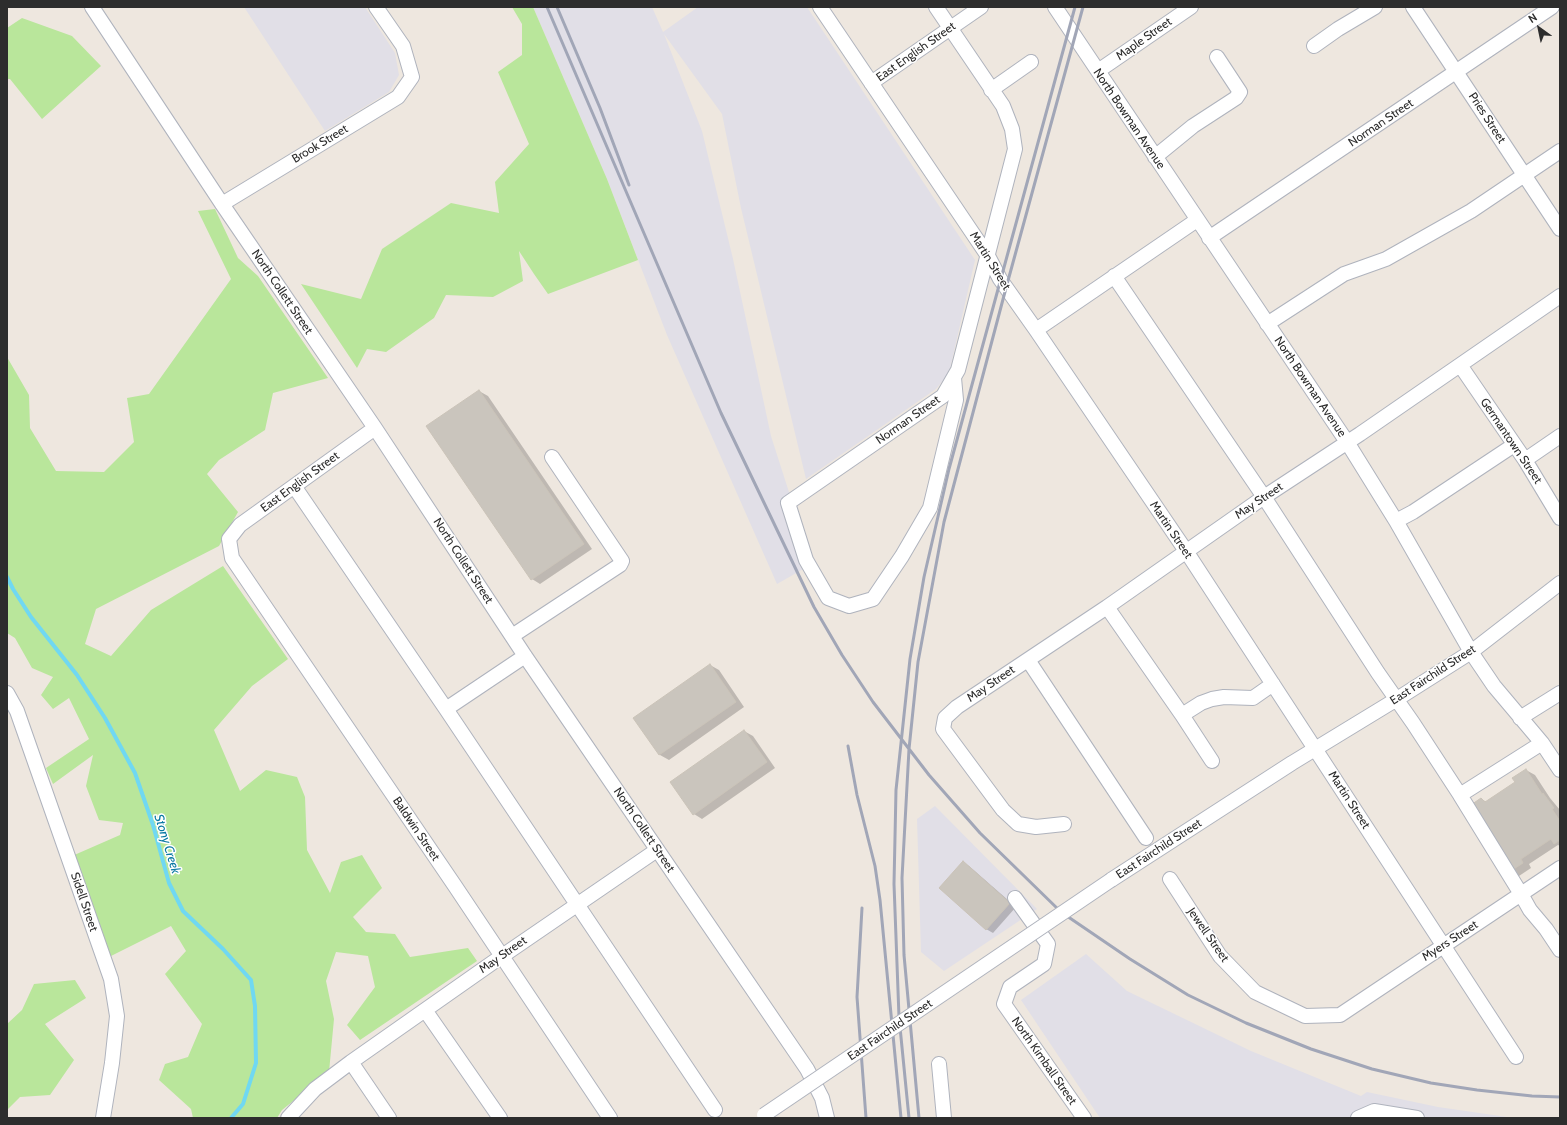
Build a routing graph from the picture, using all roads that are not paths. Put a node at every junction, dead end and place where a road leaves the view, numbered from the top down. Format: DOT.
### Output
graph roads {
  1 [pos="92,7"];
  2 [pos="376,7"];
  3 [pos="820,7"];
  4 [pos="936,7"];
  5 [pos="981,7"];
  6 [pos="1055,7"];
  7 [pos="1191,7"];
  8 [pos="1375,7"];
  9 [pos="1413,7"];
  10 [pos="1552,7"];
  11 [pos="951,28"];
  12 [pos="1314,46"];
  13 [pos="1217,57"];
  14 [pos="1031,62"];
  15 [pos="1098,71"];
  16 [pos="1457,72"];
  17 [pos="871,83"];
  18 [pos="991,90"];
  19 [pos="1560,151"];
  20 [pos="1155,157"];
  21 [pos="1524,175"];
  22 [pos="222,204"];
  23 [pos="1197,220"];
  24 [pos="1560,229"];
  25 [pos="1209,238"];
  26 [pos="988,256"];
  27 [pos="1114,276"];
  28 [pos="1560,296"];
  29 [pos="1267,324"];
  30 [pos="1036,330"];
  31 [pos="1460,365"];
  32 [pos="954,378"];
  33 [pos="375,428"];
  34 [pos="1560,436"];
  35 [pos="1347,442"];
  36 [pos="1514,444"];
  37 [pos="552,457"];
  38 [pos="1525,460"];
  39 [pos="294,486"];
  40 [pos="1264,498"];
  41 [pos="1560,518"];
  42 [pos="1396,522"];
  43 [pos="229,538"];
  44 [pos="1186,551"];
  45 [pos="1560,583"];
  46 [pos="1107,607"];
  47 [pos="512,636"];
  48 [pos="1471,652"];
  49 [pos="525,656"];
  50 [pos="1028,660"];
  51 [pos="1273,684"];
  52 [pos="1560,693"];
  53 [pos="7,694"];
  54 [pos="1397,699"];
  55 [pos="446,709"];
  56 [pos="1182,715"];
  57 [pos="1520,718"];
  58 [pos="1542,743"];
  59 [pos="1316,748"];
  60 [pos="1212,761"];
  61 [pos="1560,770"];
  62 [pos="1460,794"];
  63 [pos="1064,824"];
  64 [pos="1146,838"];
  65 [pos="657,850"];
  66 [pos="1560,868"];
  67 [pos="1170,879"];
  68 [pos="1522,894"];
  69 [pos="1015,898"];
  70 [pos="576,905"];
  71 [pos="1443,945"];
  72 [pos="1560,950"];
  73 [pos="501,957"];
  74 [pos="425,1010"];
  75 [pos="1340,1015"];
  76 [pos="1516,1057"];
  77 [pos="351,1062"];
  78 [pos="939,1064"];
  79 [pos="715,1110"];
  80 [pos="762,1116"];
  81 [pos="103,1118"];
  82 [pos="288,1118"];
  83 [pos="389,1118"];
  84 [pos="500,1118"];
  85 [pos="610,1118"];
  86 [pos="827,1118"];
  87 [pos="944,1118"];
  88 [pos="1084,1118"];
  89 [pos="1358,1118"];
  90 [pos="1417,1118"];
  1 -- 22 [label="street, North Collett Street"];
  2 -- 22 [label="street, Brook Street"];
  3 -- 17 [label="street, Martin Street"];
  4 -- 11 [label="street, Norman Street"];
  5 -- 11 [label="street, East English Street"];
  6 -- 15 [label="street, North Bowman Avenue"];
  7 -- 15 [label="street, Maple Street"];
  8 -- 12 [label="street"];
  9 -- 16 [label="street, Pries Street"];
  10 -- 16 [label="street, Norman Street"];
  11 -- 17 [label="street, East English Street"];
  11 -- 18 [label="street, Norman Street"];
  13 -- 20 [label="street"];
  14 -- 18 [label="street"];
  15 -- 20 [label="street, North Bowman Avenue"];
  16 -- 21 [label="street, Pries Street"];
  16 -- 25 [label="street, Norman Street"];
  17 -- 26 [label="street, Martin Street"];
  18 -- 26 [label="street, Norman Street"];
  19 -- 21 [label="street"];
  20 -- 23 [label="street, North Bowman Avenue"];
  21 -- 24 [label="street, Pries Street"];
  21 -- 29 [label="street"];
  22 -- 33 [label="street, North Collett Street"];
  23 -- 25 [label="street, North Bowman Avenue"];
  23 -- 27 [label="street"];
  25 -- 29 [label="street, North Bowman Avenue"];
  26 -- 30 [label="street, Martin Street"];
  26 -- 32 [label="street, Norman Street"];
  27 -- 30 [label="street"];
  27 -- 40 [label="street"];
  28 -- 31 [label="street, May Street"];
  29 -- 35 [label="street, North Bowman Avenue"];
  30 -- 44 [label="street, Martin Street"];
  31 -- 35 [label="street, May Street"];
  31 -- 36 [label="street, Germantown Street"];
  32 -- 32 [label="street, Norman Street"];
  33 -- 39 [label="street, East English Street"];
  33 -- 47 [label="street, North Collett Street"];
  34 -- 38 [label="street"];
  35 -- 40 [label="street, May Street"];
  35 -- 42 [label="street, North Bowman Avenue"];
  36 -- 38 [label="street, Germantown Street"];
  36 -- 42 [label="street"];
  37 -- 47 [label="street"];
  38 -- 41 [label="street, Germantown Street"];
  39 -- 43 [label="street, East English Street"];
  39 -- 55 [label="street"];
  40 -- 44 [label="street, May Street"];
  40 -- 54 [label="street"];
  42 -- 48 [label="street, North Bowman Avenue"];
  43 -- 73 [label="street, Baldwin Street"];
  44 -- 46 [label="street, May Street"];
  44 -- 51 [label="street, Martin Street"];
  45 -- 48 [label="street, East Fairchild Street"];
  46 -- 50 [label="street, May Street"];
  46 -- 56 [label="street"];
  47 -- 49 [label="street, North Collett Street"];
  48 -- 54 [label="street, East Fairchild Street"];
  48 -- 57 [label="street, North Bowman Avenue"];
  49 -- 55 [label="street"];
  49 -- 65 [label="street, North Collett Street"];
  50 -- 63 [label="street, May Street"];
  50 -- 64 [label="street"];
  51 -- 56 [label="street"];
  51 -- 59 [label="street, Martin Street"];
  52 -- 57 [label="street"];
  53 -- 81 [label="street, Sidell Street"];
  54 -- 59 [label="street, East Fairchild Street"];
  54 -- 62 [label="street"];
  55 -- 70 [label="street"];
  56 -- 60 [label="street"];
  57 -- 58 [label="street, North Bowman Avenue"];
  58 -- 61 [label="street, North Bowman Avenue"];
  58 -- 62 [label="street"];
  59 -- 71 [label="street, Martin Street"];
  59 -- 80 [label="street, East Fairchild Street, bridge"];
  62 -- 68 [label="street"];
  65 -- 70 [label="street, May Street"];
  65 -- 86 [label="street, North Collett Street"];
  66 -- 68 [label="street, Myers Street"];
  67 -- 75 [label="street, Jewell Street"];
  68 -- 71 [label="street, Myers Street"];
  68 -- 72 [label="street"];
  69 -- 88 [label="street, North Kimball Street"];
  70 -- 73 [label="street, May Street"];
  70 -- 79 [label="street"];
  71 -- 75 [label="street, Myers Street"];
  71 -- 76 [label="street, Martin Street"];
  73 -- 74 [label="street, May Street"];
  73 -- 85 [label="street, Baldwin Street"];
  74 -- 77 [label="street, May Street"];
  74 -- 84 [label="street"];
  77 -- 82 [label="street, May Street"];
  77 -- 83 [label="street"];
  78 -- 87 [label="street"];
  89 -- 90 [label="street"];
}
